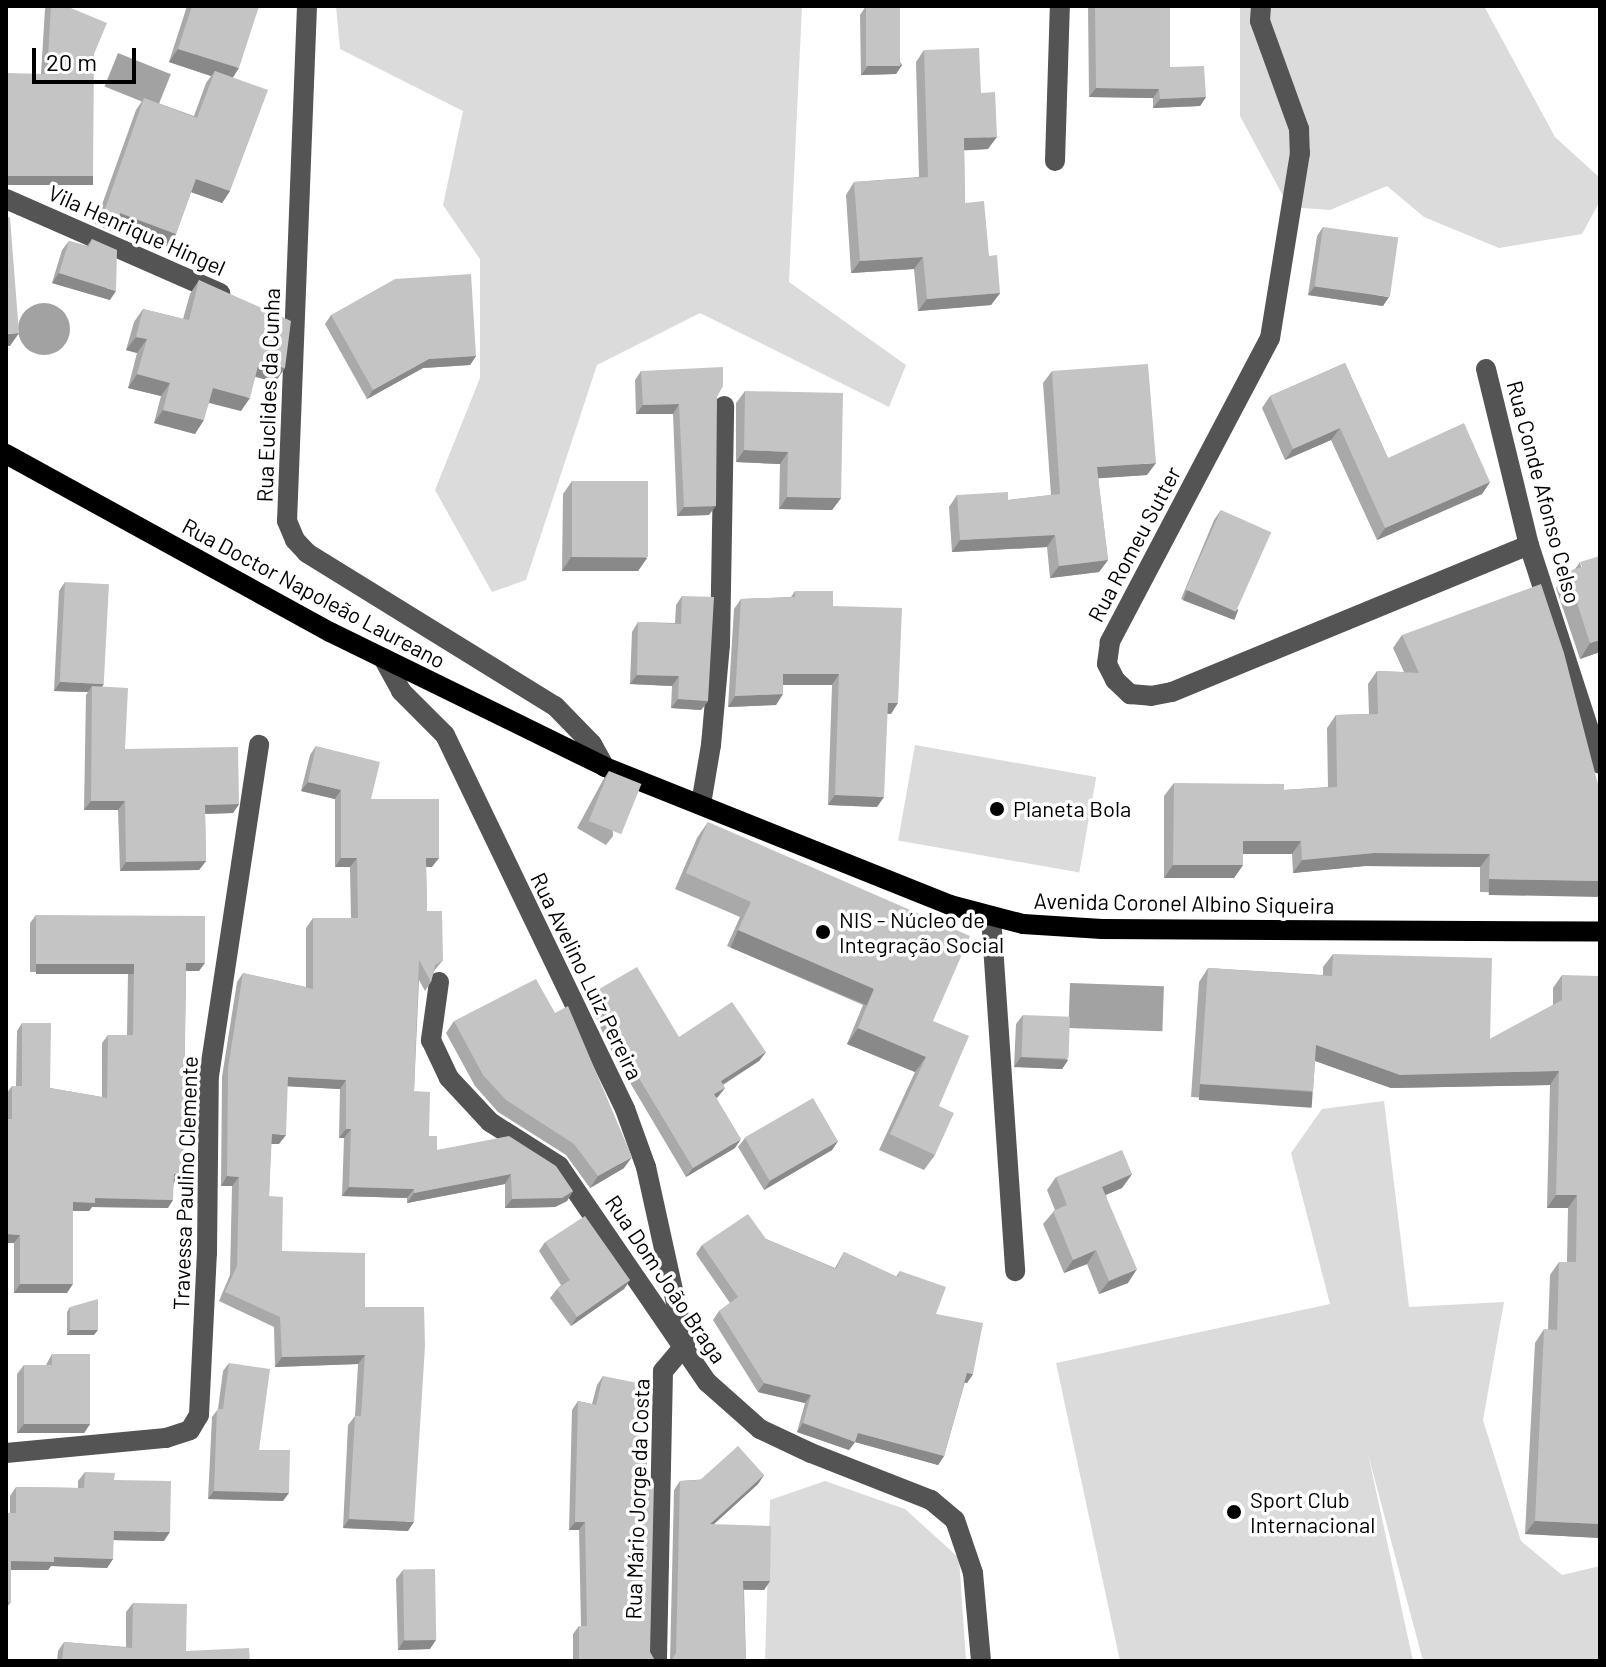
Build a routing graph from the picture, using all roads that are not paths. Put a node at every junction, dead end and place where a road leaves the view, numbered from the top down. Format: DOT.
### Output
graph roads {
  1 [pos="307,6"];
  2 [pos="1060,6"];
  3 [pos="1261,6"];
  4 [pos="1055,161"];
  5 [pos="6,199"];
  6 [pos="236,300"];
  7 [pos="1486,369"];
  8 [pos="724,406"];
  9 [pos="6,454"];
  10 [pos="1529,545"];
  11 [pos="383,658"];
  12 [pos="259,745"];
  13 [pos="1600,764"];
  14 [pos="605,767"];
  15 [pos="701,804"];
  16 [pos="991,916"];
  17 [pos="1600,932"];
  18 [pos="439,982"];
  19 [pos="1015,1271"];
  20 [pos="685,1345"];
  21 [pos="6,1453"];
  22 [pos="657,1661"];
  23 [pos="981,1661"];
  1 -- 14 [label="street, Rua Euclides da Cunha"];
  2 -- 4 [label="street"];
  3 -- 10 [label="street, Rua Romeu Sutter"];
  5 -- 6 [label="street, Vila Henrique Hingel"];
  7 -- 10 [label="street, Rua Conde Afonso Celso"];
  8 -- 15 [label="street"];
  9 -- 11 [label="main road, Rua Doctor Napoleão Laureano"];
  10 -- 13 [label="street, Rua Conde Afonso Celso"];
  11 -- 14 [label="main road, Rua Doctor Napoleão Laureano"];
  11 -- 20 [label="street, Rua Avelino Luiz Pereira"];
  12 -- 21 [label="street, Travessa Paulino Clemente"];
  14 -- 15 [label="main road, Avenida Coronel Albino Siqueira"];
  15 -- 16 [label="main road, Avenida Coronel Albino Siqueira"];
  16 -- 17 [label="main road, Avenida Coronel Albino Siqueira"];
  16 -- 19 [label="street"];
  18 -- 20 [label="street, Rua Dom João Braga"];
  20 -- 22 [label="street, Rua Mário Jorge da Costa"];
  20 -- 23 [label="street, Rua Dom João Braga"];
}
